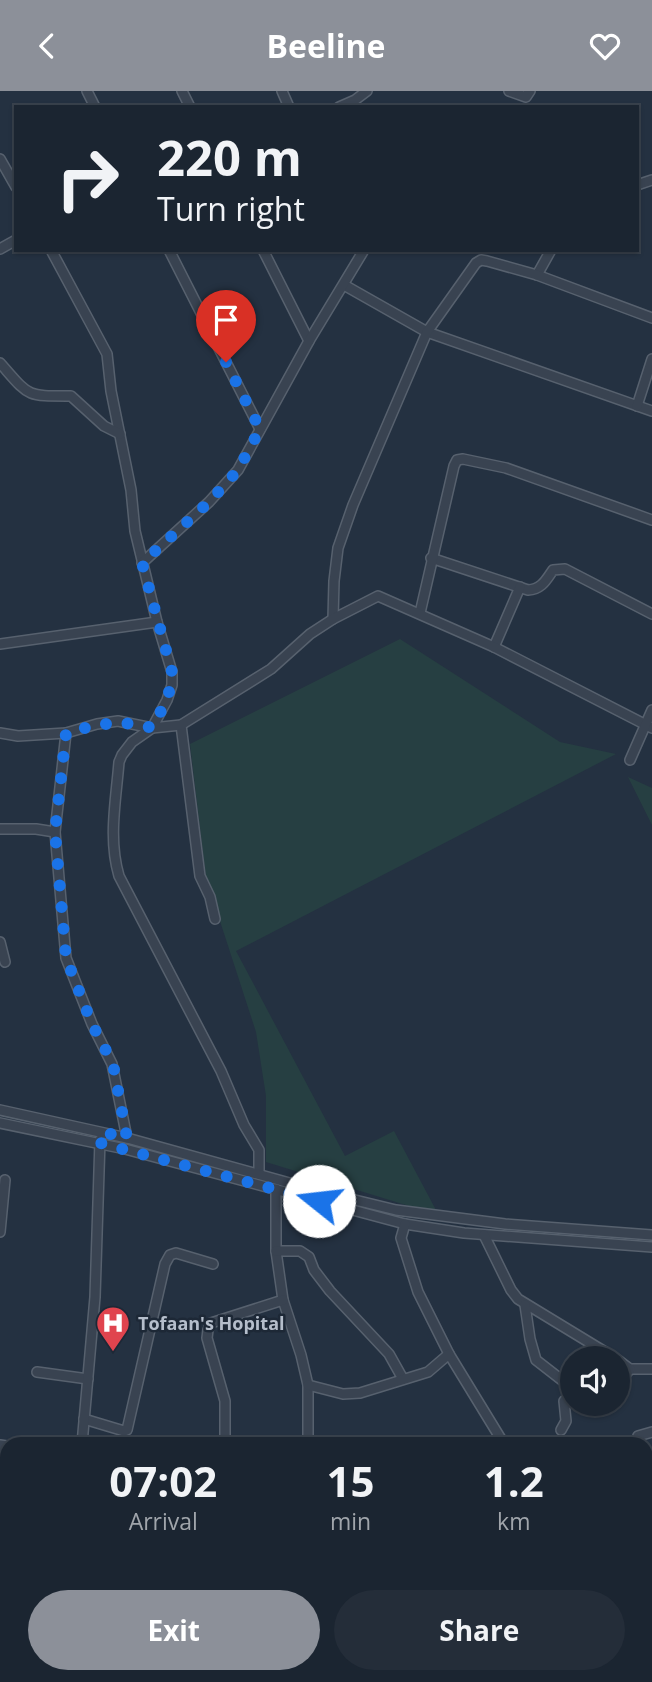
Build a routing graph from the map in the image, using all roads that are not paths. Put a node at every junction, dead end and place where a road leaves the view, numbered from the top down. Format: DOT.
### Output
graph roads {
  1 [pos="367,91"];
  2 [pos="509,91"];
  3 [pos="530,91"];
  4 [pos="344,105"];
  5 [pos="0,159"];
  6 [pos="14,184"];
  7 [pos="52,252"];
  8 [pos="170,252"];
  9 [pos="264,252"];
  10 [pos="363,252"];
  11 [pos="550,252"];
  12 [pos="537,275"];
  13 [pos="344,285"];
  14 [pos="652,318"];
  15 [pos="427,332"];
  16 [pos="309,341"];
  17 [pos="652,359"];
  18 [pos="0,363"];
  19 [pos="637,406"];
  20 [pos="652,411"];
  21 [pos="260,429"];
  22 [pos="120,434"];
  23 [pos="652,520"];
  24 [pos="431,558"];
  25 [pos="142,563"];
  26 [pos="520,587"];
  27 [pos="420,613"];
  28 [pos="652,614"];
  29 [pos="332,619"];
  30 [pos="157,622"];
  31 [pos="0,644"];
  32 [pos="494,647"];
  33 [pos="652,710"];
  34 [pos="181,725"];
  35 [pos="649,726"];
  36 [pos="152,728"];
  37 [pos="0,733"];
  38 [pos="66,733"];
  39 [pos="630,759"];
  40 [pos="0,829"];
  41 [pos="55,832"];
  42 [pos="215,919"];
  43 [pos="0,942"];
  44 [pos="5,963"];
  45 [pos="0,1110"];
  46 [pos="0,1123"];
  47 [pos="102,1132"];
  48 [pos="127,1138"];
  49 [pos="100,1143"];
  50 [pos="259,1174"];
  51 [pos="5,1180"];
  52 [pos="276,1189"];
  53 [pos="405,1224"];
  54 [pos="0,1232"];
  55 [pos="652,1234"];
  56 [pos="484,1235"];
  57 [pos="652,1247"];
  58 [pos="276,1251"];
  59 [pos="213,1264"];
  60 [pos="283,1300"];
  61 [pos="525,1305"];
  62 [pos="596,1346"];
  63 [pos="449,1354"];
  64 [pos="630,1369"];
  65 [pos="652,1369"];
  66 [pos="37,1372"];
  67 [pos="88,1379"];
  68 [pos="403,1379"];
  69 [pos="560,1380"];
  70 [pos="308,1385"];
  71 [pos="566,1416"];
  72 [pos="84,1419"];
  73 [pos="561,1430"];
  74 [pos="652,1432"];
  75 [pos="638,1436"];
  76 [pos="83,1437"];
  77 [pos="225,1437"];
  78 [pos="308,1437"];
  79 [pos="500,1437"];
  1 -- 4 [label="street"];
  2 -- 3 [label="street"];
  5 -- 6 [label="street"];
  7 -- 22 [label="street"];
  8 -- 21 [label="street"];
  9 -- 16 [label="street"];
  10 -- 13 [label="street"];
  11 -- 12 [label="street"];
  12 -- 14 [label="street"];
  12 -- 15 [label="street"];
  13 -- 15 [label="street"];
  13 -- 16 [label="street"];
  15 -- 19 [label="street"];
  15 -- 29 [label="street"];
  16 -- 21 [label="street"];
  17 -- 19 [label="street"];
  18 -- 22 [label="street"];
  19 -- 20 [label="street"];
  21 -- 25 [label="street"];
  22 -- 25 [label="street"];
  23 -- 24 [label="street"];
  24 -- 26 [label="street"];
  24 -- 27 [label="street"];
  25 -- 30 [label="street"];
  26 -- 28 [label="street"];
  26 -- 32 [label="street"];
  27 -- 29 [label="street"];
  27 -- 32 [label="street"];
  29 -- 34 [label="street"];
  30 -- 31 [label="street"];
  30 -- 36 [label="street"];
  32 -- 35 [label="street"];
  33 -- 35 [label="street"];
  34 -- 36 [label="street"];
  34 -- 42 [label="street"];
  35 -- 39 [label="street"];
  36 -- 38 [label="street"];
  36 -- 50 [label="street"];
  37 -- 38 [label="street"];
  38 -- 41 [label="street"];
  40 -- 41 [label="street"];
  41 -- 48 [label="street"];
  43 -- 44 [label="street"];
  45 -- 47 [label="street"];
  46 -- 49 [label="street"];
  47 -- 48 [label="street"];
  47 -- 49 [label="street"];
  48 -- 50 [label="street"];
  49 -- 52 [label="street"];
  49 -- 67 [label="street"];
  50 -- 55 [label="street"];
  51 -- 54 [label="street"];
  52 -- 53 [label="street"];
  52 -- 58 [label="street"];
  53 -- 56 [label="street"];
  53 -- 63 [label="street"];
  56 -- 57 [label="street"];
  56 -- 61 [label="street"];
  58 -- 60 [label="street"];
  58 -- 68 [label="street"];
  59 -- 72 [label="street"];
  60 -- 70 [label="street"];
  60 -- 77 [label="street"];
  61 -- 62 [label="street"];
  61 -- 69 [label="street"];
  63 -- 68 [label="street"];
  63 -- 79 [label="street"];
  64 -- 65 [label="street"];
  66 -- 67 [label="street"];
  67 -- 72 [label="street"];
  68 -- 70 [label="street"];
  70 -- 78 [label="street"];
  71 -- 73 [label="street"];
  72 -- 76 [label="street"];
  74 -- 75 [label="street"];
}
